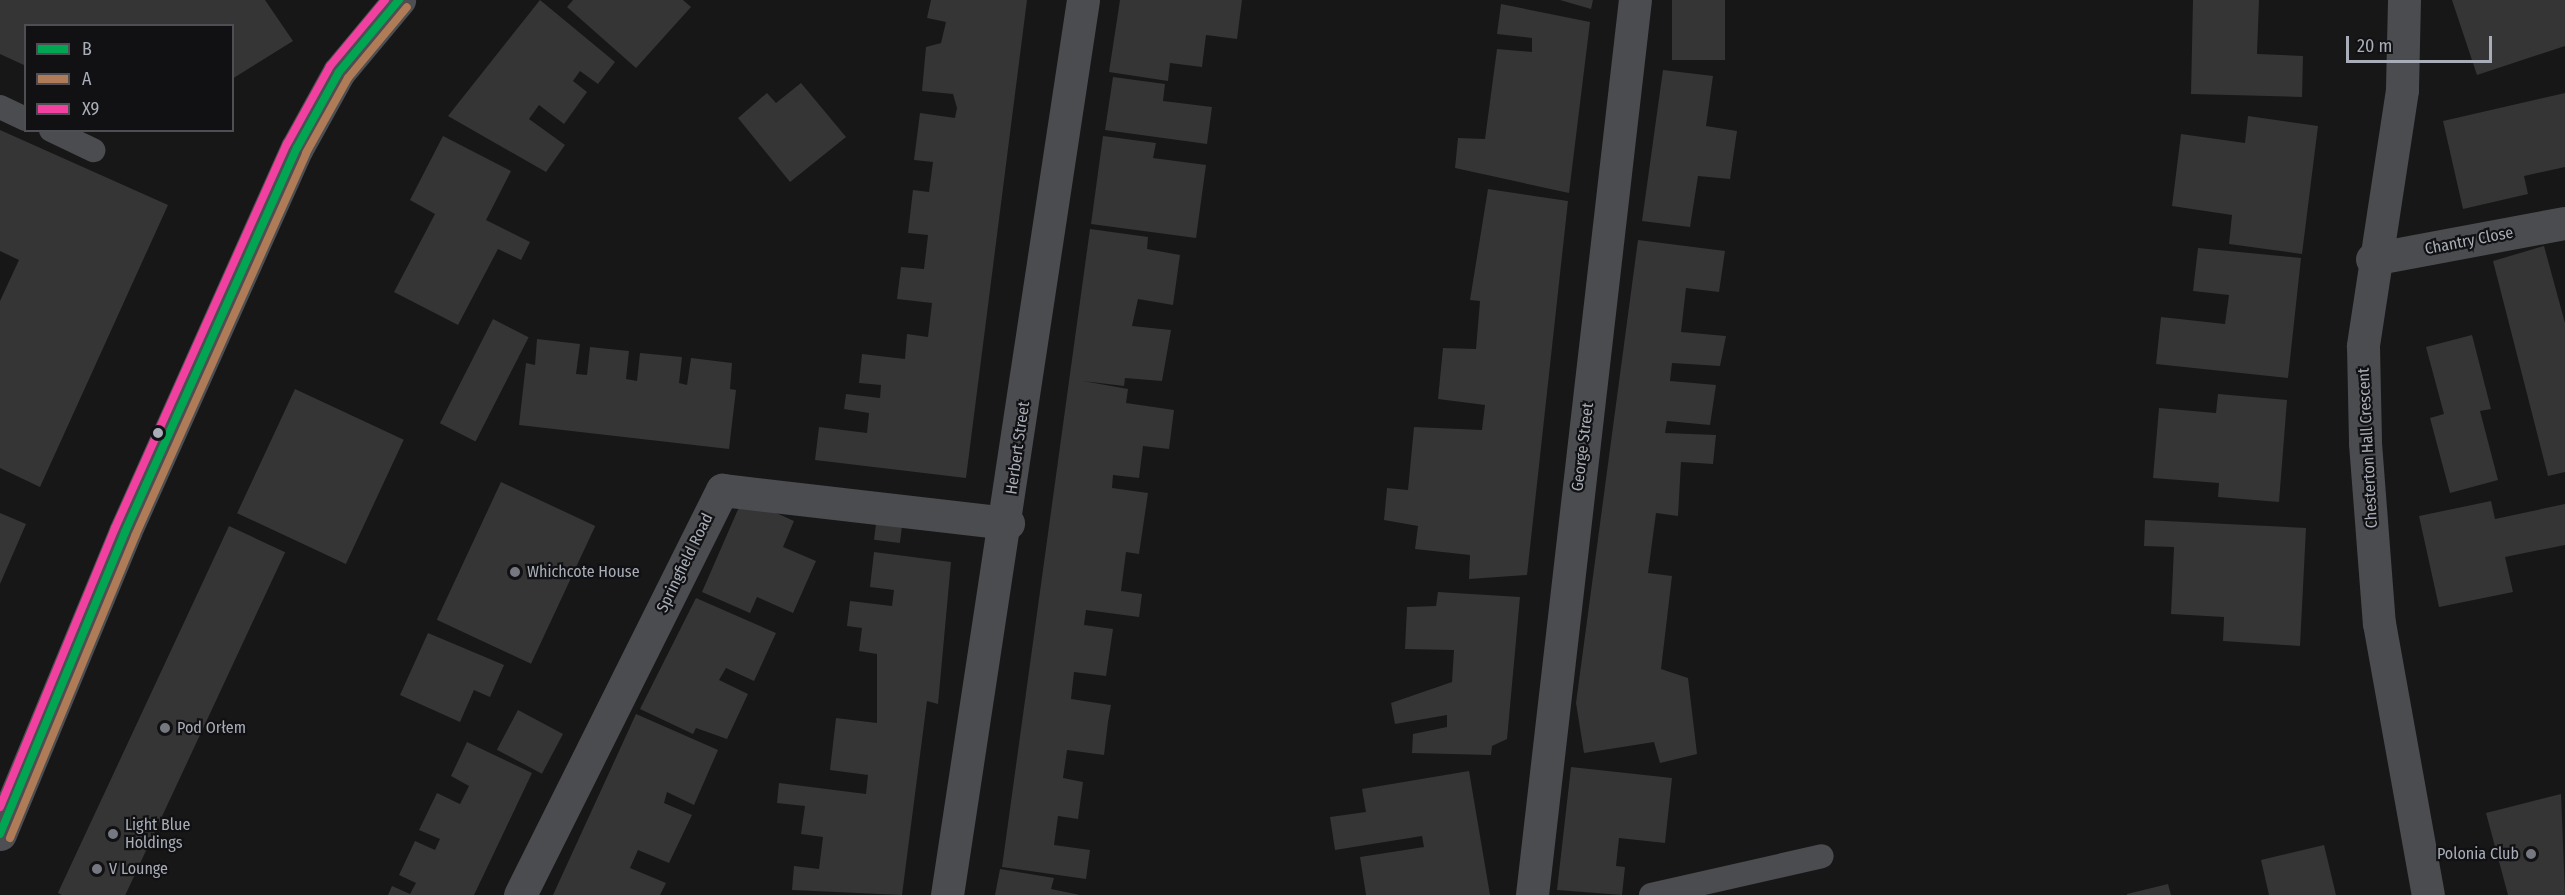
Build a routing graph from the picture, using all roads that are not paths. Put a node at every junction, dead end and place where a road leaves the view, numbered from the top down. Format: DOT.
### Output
graph roads {
  1 [pos="399,0"];
  2 [pos="1083,0"];
  3 [pos="1635,0"];
  4 [pos="2404,0"];
  5 [pos="0,107"];
  6 [pos="24,118"];
  7 [pos="55,132"];
  8 [pos="93,150"];
  9 [pos="2565,223"];
  10 [pos="2372,259"];
  11 [pos="1008,523"];
  12 [pos="0,834"];
  13 [pos="1822,856"];
  14 [pos="520,895"];
  15 [pos="947,895"];
  16 [pos="1532,895"];
  17 [pos="1651,895"];
  18 [pos="2428,895"];
  1 -- 12 [label="main road"];
  2 -- 11 [label="street, Herbert Street"];
  3 -- 16 [label="street, George Street"];
  4 -- 10 [label="street, Chesterton Hall Crescent"];
  5 -- 6 [label="lane"];
  7 -- 8 [label="lane"];
  9 -- 10 [label="street, Chantry Close"];
  10 -- 18 [label="street, Chesterton Hall Crescent"];
  11 -- 14 [label="street, Springfield Road"];
  11 -- 15 [label="street, Herbert Street"];
  13 -- 17 [label="lane"];
}
